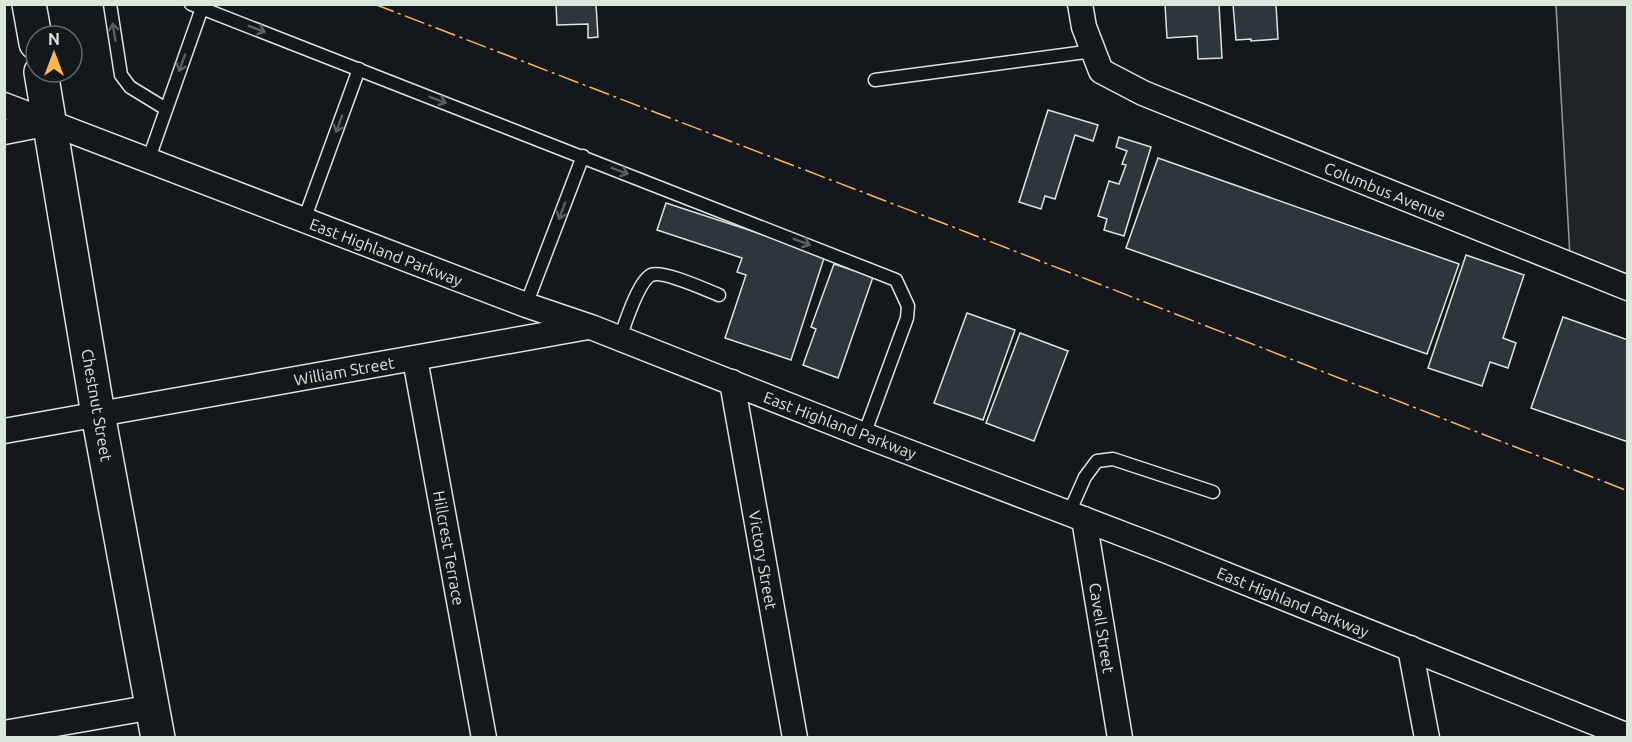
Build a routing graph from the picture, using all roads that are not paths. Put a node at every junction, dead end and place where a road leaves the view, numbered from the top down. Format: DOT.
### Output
graph roads {
  1 [pos="29,4"];
  2 [pos="110,4"];
  3 [pos="1080,4"];
  4 [pos="197,6"];
  5 [pos="32,24"];
  6 [pos="1093,51"];
  7 [pos="359,69"];
  8 [pos="875,80"];
  9 [pos="43,84"];
  10 [pos="4,105"];
  11 [pos="166,109"];
  12 [pos="50,123"];
  13 [pos="4,132"];
  14 [pos="583,156"];
  15 [pos="148,160"];
  16 [pos="304,220"];
  17 [pos="1628,288"];
  18 [pos="719,295"];
  19 [pos="526,305"];
  20 [pos="591,327"];
  21 [pos="620,338"];
  22 [pos="415,359"];
  23 [pos="732,382"];
  24 [pos="98,414"];
  25 [pos="4,431"];
  26 [pos="864,435"];
  27 [pos="1214,492"];
  28 [pos="1076,516"];
  29 [pos="1410,648"];
  30 [pos="156,722"];
  31 [pos="4,733"];
  32 [pos="1628,736"];
  33 [pos="484,738"];
  34 [pos="795,738"];
  35 [pos="1120,738"];
  36 [pos="1427,738"];
  1 -- 5 [label="street"];
  11 -- 2 [label="lane, one-way"];
  3 -- 6 [label="street, Columbus Avenue"];
  4 -- 7 [label="lane, one-way"];
  4 -- 11 [label="lane, one-way"];
  6 -- 8 [label="lane"];
  6 -- 17 [label="street, Columbus Avenue"];
  7 -- 14 [label="lane, one-way"];
  7 -- 16 [label="lane, one-way"];
  9 -- 12 [label="street, Chestnut Street"];
  10 -- 12 [label="street, East Highland Parkway"];
  11 -- 15 [label="lane"];
  12 -- 13 [label="street"];
  12 -- 15 [label="street, East Highland Parkway"];
  12 -- 24 [label="street, Chestnut Street"];
  14 -- 19 [label="lane, one-way"];
  14 -- 26 [label="lane, one-way"];
  15 -- 16 [label="street, East Highland Parkway"];
  16 -- 19 [label="street, East Highland Parkway"];
  18 -- 21 [label="lane"];
  19 -- 20 [label="street, East Highland Parkway"];
  20 -- 21 [label="street, East Highland Parkway"];
  20 -- 22 [label="street, William Street"];
  21 -- 23 [label="street, East Highland Parkway"];
  22 -- 24 [label="street, William Street"];
  22 -- 33 [label="street, Hillcrest Terrace"];
  23 -- 26 [label="street, East Highland Parkway"];
  23 -- 34 [label="street, Victory Street"];
  24 -- 25 [label="street, William Street"];
  24 -- 30 [label="street, Chestnut Street"];
  26 -- 28 [label="street, East Highland Parkway"];
  27 -- 28 [label="lane"];
  28 -- 29 [label="street, East Highland Parkway"];
  28 -- 35 [label="street, Cavell Street"];
  29 -- 32 [label="street, East Highland Parkway"];
  29 -- 36 [label="street"];
  30 -- 31 [label="street"];
}
